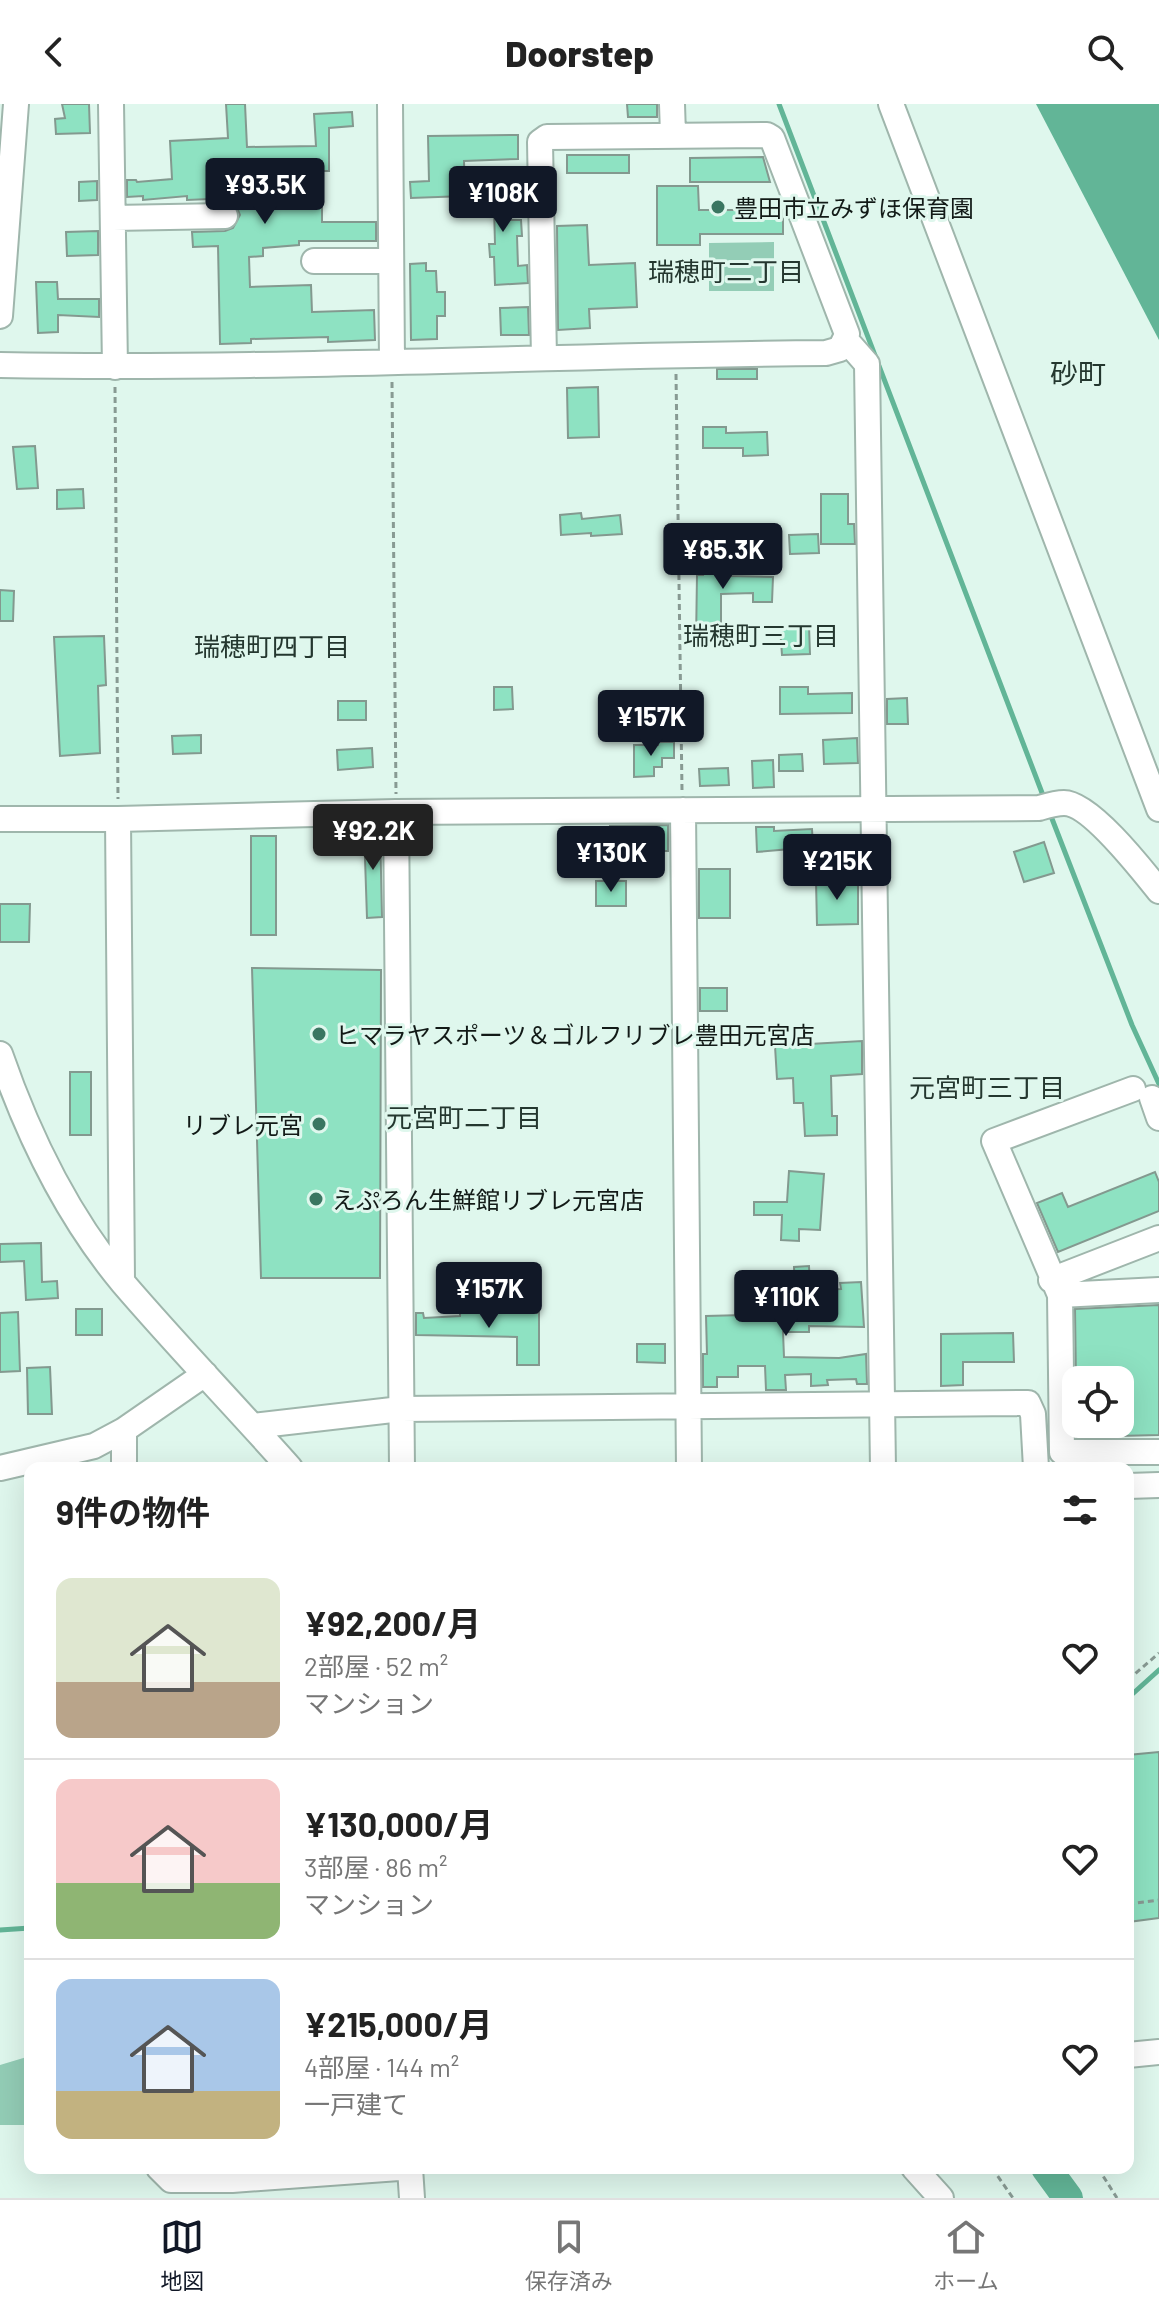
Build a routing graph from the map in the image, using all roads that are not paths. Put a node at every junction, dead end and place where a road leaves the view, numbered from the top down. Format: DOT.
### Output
graph roads {
  1 [pos="16,104"];
  2 [pos="111,104"];
  3 [pos="390,104"];
  4 [pos="672,104"];
  5 [pos="891,104"];
  6 [pos="673,135"];
  7 [pos="225,216"];
  8 [pos="113,218"];
  9 [pos="314,261"];
  10 [pos="391,261"];
  11 [pos="0,316"];
  12 [pos="845,339"];
  13 [pos="544,358"];
  14 [pos="392,362"];
  15 [pos="0,365"];
  16 [pos="115,367"];
  17 [pos="873,808"];
  18 [pos="1159,809"];
  19 [pos="683,810"];
  20 [pos="396,812"];
  21 [pos="0,819"];
  22 [pos="118,819"];
  23 [pos="1159,891"];
  24 [pos="0,1054"];
  25 [pos="1148,1102"];
  26 [pos="1159,1238"];
  27 [pos="122,1281"];
  28 [pos="1056,1288"];
  29 [pos="1159,1290"];
  30 [pos="205,1374"];
  31 [pos="882,1405"];
  32 [pos="689,1406"];
  33 [pos="401,1409"];
  34 [pos="253,1426"];
  35 [pos="124,1430"];
  36 [pos="1159,1452"];
  37 [pos="24,1462"];
  38 [pos="26,1462"];
  39 [pos="124,1462"];
  40 [pos="285,1462"];
  41 [pos="402,1462"];
  42 [pos="689,1462"];
  43 [pos="883,1462"];
  44 [pos="1036,1462"];
  45 [pos="0,1468"];
  46 [pos="1159,1485"];
  47 [pos="1134,1486"];
  48 [pos="1159,2052"];
  49 [pos="1134,2054"];
  50 [pos="232,2174"];
  51 [pos="410,2174"];
  52 [pos="919,2174"];
  53 [pos="172,2185"];
  54 [pos="412,2198"];
  55 [pos="941,2198"];
  1 -- 11 [label="street"];
  2 -- 8 [label="street"];
  3 -- 10 [label="street"];
  4 -- 6 [label="street"];
  5 -- 18 [label="street"];
  6 -- 12 [label="street"];
  6 -- 13 [label="street"];
  7 -- 8 [label="street"];
  8 -- 16 [label="street"];
  9 -- 10 [label="street"];
  10 -- 14 [label="street"];
  12 -- 13 [label="street"];
  12 -- 17 [label="street"];
  13 -- 14 [label="street"];
  14 -- 16 [label="street"];
  15 -- 16 [label="street"];
  17 -- 19 [label="street"];
  17 -- 23 [label="street"];
  17 -- 31 [label="street"];
  19 -- 20 [label="street"];
  19 -- 32 [label="street"];
  20 -- 22 [label="street"];
  20 -- 33 [label="street"];
  21 -- 22 [label="street"];
  22 -- 27 [label="street"];
  24 -- 27 [label="street"];
  25 -- 28 [label="street"];
  26 -- 28 [label="street"];
  27 -- 30 [label="street"];
  28 -- 29 [label="street"];
  28 -- 36 [label="street"];
  30 -- 34 [label="street"];
  30 -- 35 [label="street"];
  31 -- 32 [label="street"];
  31 -- 43 [label="street"];
  31 -- 44 [label="street"];
  32 -- 33 [label="street"];
  32 -- 42 [label="street"];
  33 -- 34 [label="street"];
  33 -- 41 [label="street"];
  34 -- 40 [label="street"];
  35 -- 38 [label="street"];
  35 -- 39 [label="street"];
  37 -- 45 [label="street"];
  46 -- 47 [label="street"];
  48 -- 49 [label="street"];
  50 -- 53 [label="street"];
  51 -- 54 [label="street"];
  52 -- 55 [label="street"];
}
